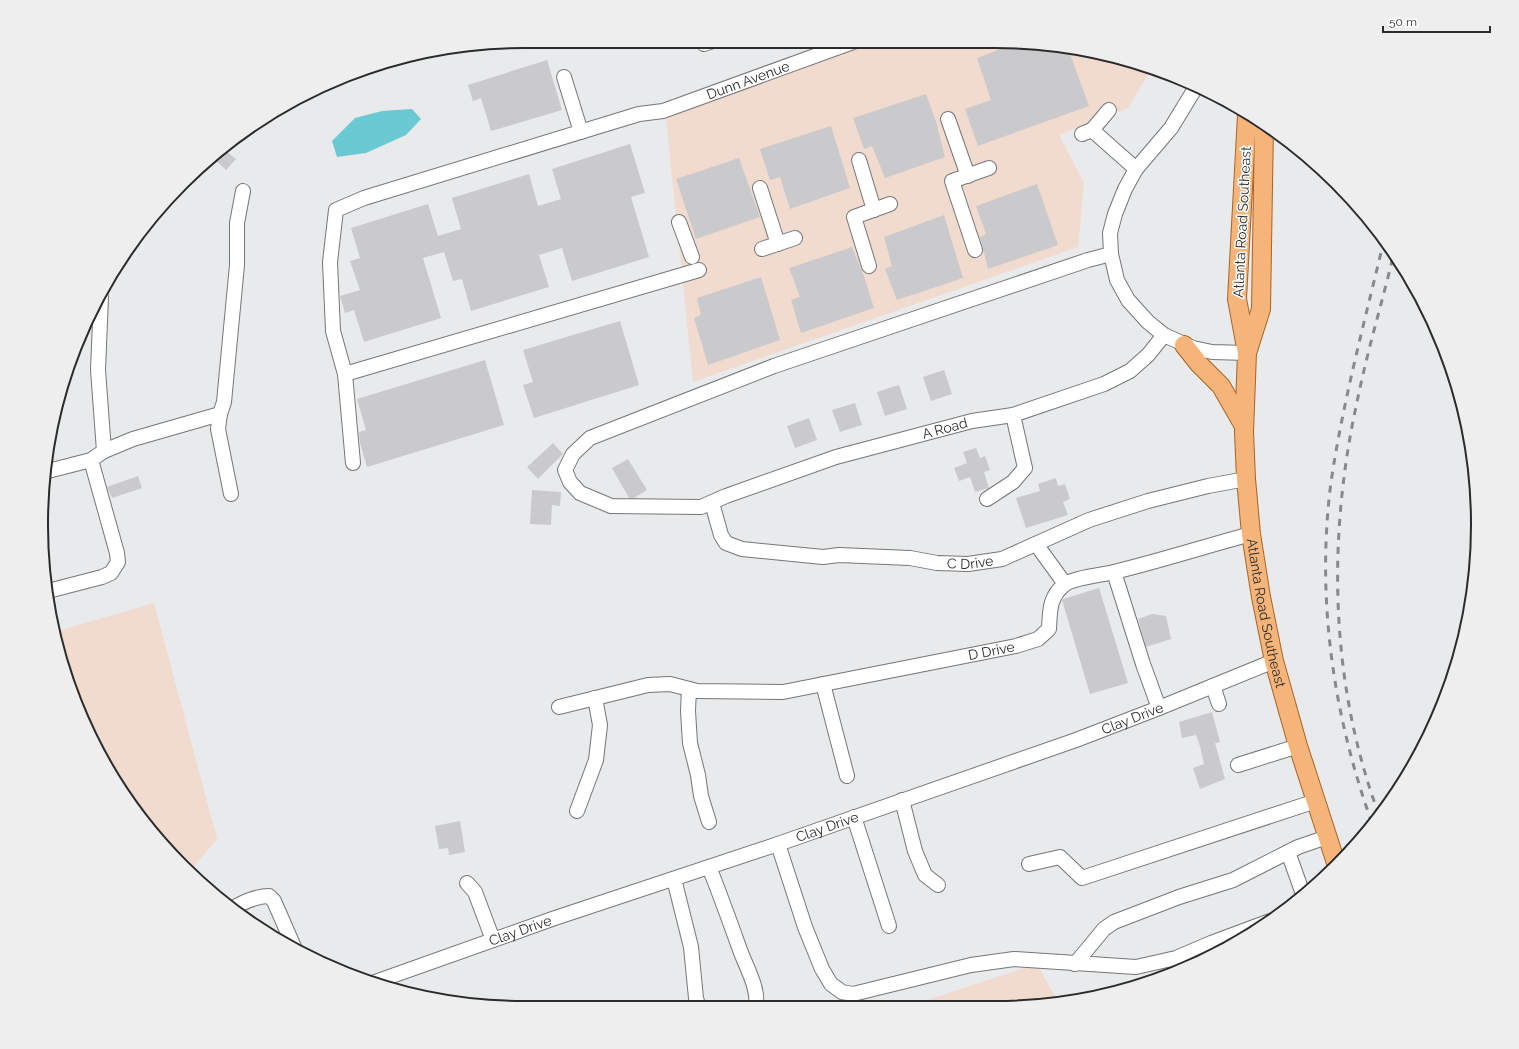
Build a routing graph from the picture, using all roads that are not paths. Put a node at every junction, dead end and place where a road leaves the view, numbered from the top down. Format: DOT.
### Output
graph roads {
  1 [pos="837,48"];
  2 [pos="564,77"];
  3 [pos="1193,92"];
  4 [pos="1109,110"];
  5 [pos="948,119"];
  6 [pos="1247,120"];
  7 [pos="1264,131"];
  8 [pos="581,132"];
  9 [pos="859,160"];
  10 [pos="989,168"];
  11 [pos="1136,169"];
  12 [pos="968,176"];
  13 [pos="760,188"];
  14 [pos="244,191"];
  15 [pos="890,204"];
  16 [pos="874,210"];
  17 [pos="679,222"];
  18 [pos="795,238"];
  19 [pos="778,244"];
  20 [pos="762,249"];
  21 [pos="975,250"];
  22 [pos="1111,254"];
  23 [pos="692,258"];
  24 [pos="869,266"];
  25 [pos="699,270"];
  26 [pos="101,307"];
  27 [pos="1164,335"];
  28 [pos="1184,344"];
  29 [pos="1247,353"];
  30 [pos="345,374"];
  31 [pos="220,414"];
  32 [pos="1014,415"];
  33 [pos="1244,426"];
  34 [pos="104,451"];
  35 [pos="91,460"];
  36 [pos="353,463"];
  37 [pos="51,470"];
  38 [pos="1246,479"];
  39 [pos="231,494"];
  40 [pos="987,499"];
  41 [pos="712,503"];
  42 [pos="1251,534"];
  43 [pos="1036,544"];
  44 [pos="1114,572"];
  45 [pos="1065,584"];
  46 [pos="52,590"];
  47 [pos="1274,661"];
  48 [pos="824,684"];
  49 [pos="1213,686"];
  50 [pos="689,689"];
  51 [pos="595,698"];
  52 [pos="1219,704"];
  53 [pos="559,707"];
  54 [pos="1159,708"];
  55 [pos="1298,746"];
  56 [pos="1238,765"];
  57 [pos="847,776"];
  58 [pos="902,800"];
  59 [pos="1316,801"];
  60 [pos="577,811"];
  61 [pos="854,817"];
  62 [pos="709,822"];
  63 [pos="1327,837"];
  64 [pos="778,844"];
  65 [pos="1288,852"];
  66 [pos="1334,858"];
  67 [pos="1029,864"];
  68 [pos="709,867"];
  69 [pos="674,879"];
  70 [pos="467,883"];
  71 [pos="938,885"];
  72 [pos="1301,889"];
  73 [pos="238,906"];
  74 [pos="889,926"];
  75 [pos="1240,933"];
  76 [pos="291,940"];
  77 [pos="493,940"];
  78 [pos="1075,964"];
  79 [pos="382,979"];
  80 [pos="697,1001"];
  81 [pos="757,1001"];
  1 -- 8 [label="street, Dunn Avenue"];
  2 -- 8 [label="street"];
  3 -- 11 [label="street"];
  4 -- 11 [label="street"];
  5 -- 12 [label="street"];
  6 -- 29 [label="main road, Atlanta Road Southeast"];
  7 -- 29 [label="main road, Atlanta Road Southeast"];
  8 -- 30 [label="street, Dunn Avenue"];
  9 -- 16 [label="street"];
  10 -- 12 [label="street"];
  11 -- 22 [label="street"];
  12 -- 21 [label="street"];
  13 -- 19 [label="street"];
  14 -- 31 [label="street"];
  15 -- 16 [label="street"];
  16 -- 24 [label="street"];
  17 -- 23 [label="street"];
  18 -- 19 [label="street"];
  19 -- 20 [label="street"];
  22 -- 27 [label="street"];
  22 -- 41 [label="street, A Road"];
  25 -- 30 [label="street"];
  26 -- 34 [label="street"];
  27 -- 28 [label="street"];
  27 -- 32 [label="street, A Road"];
  28 -- 29 [label="street"];
  28 -- 33 [label="main road"];
  29 -- 33 [label="main road, Atlanta Road Southeast"];
  30 -- 36 [label="street"];
  31 -- 34 [label="street"];
  31 -- 39 [label="street"];
  32 -- 40 [label="street"];
  32 -- 41 [label="street, A Road"];
  33 -- 38 [label="main road, Atlanta Road Southeast"];
  34 -- 35 [label="street"];
  35 -- 37 [label="street"];
  35 -- 46 [label="street"];
  38 -- 42 [label="main road, Atlanta Road Southeast"];
  38 -- 43 [label="street, C Drive"];
  41 -- 43 [label="street, C Drive"];
  42 -- 44 [label="street"];
  42 -- 47 [label="main road, Atlanta Road Southeast"];
  43 -- 45 [label="street"];
  44 -- 45 [label="street"];
  44 -- 54 [label="street"];
  45 -- 48 [label="street, D Drive"];
  47 -- 49 [label="street, Clay Drive"];
  47 -- 55 [label="main road, Atlanta Road Southeast"];
  48 -- 50 [label="street, D Drive"];
  48 -- 57 [label="street"];
  49 -- 52 [label="street"];
  49 -- 54 [label="street, Clay Drive"];
  50 -- 51 [label="street, D Drive"];
  50 -- 62 [label="street"];
  51 -- 53 [label="street, D Drive"];
  51 -- 60 [label="street"];
  54 -- 58 [label="street, Clay Drive"];
  55 -- 56 [label="street"];
  55 -- 59 [label="main road, Atlanta Road Southeast"];
  58 -- 61 [label="street, Clay Drive"];
  58 -- 71 [label="street"];
  59 -- 63 [label="main road, Atlanta Road Southeast"];
  59 -- 67 [label="street"];
  61 -- 64 [label="street, Clay Drive"];
  61 -- 74 [label="street"];
  63 -- 65 [label="street"];
  63 -- 66 [label="main road, Atlanta Road Southeast"];
  64 -- 68 [label="street, Clay Drive"];
  64 -- 78 [label="street"];
  65 -- 72 [label="street"];
  65 -- 78 [label="street"];
  68 -- 69 [label="street, Clay Drive"];
  68 -- 81 [label="street"];
  69 -- 77 [label="street, Clay Drive"];
  69 -- 80 [label="street"];
  70 -- 77 [label="street"];
  73 -- 76 [label="street"];
  75 -- 78 [label="street"];
  77 -- 79 [label="street, Clay Drive"];
}
